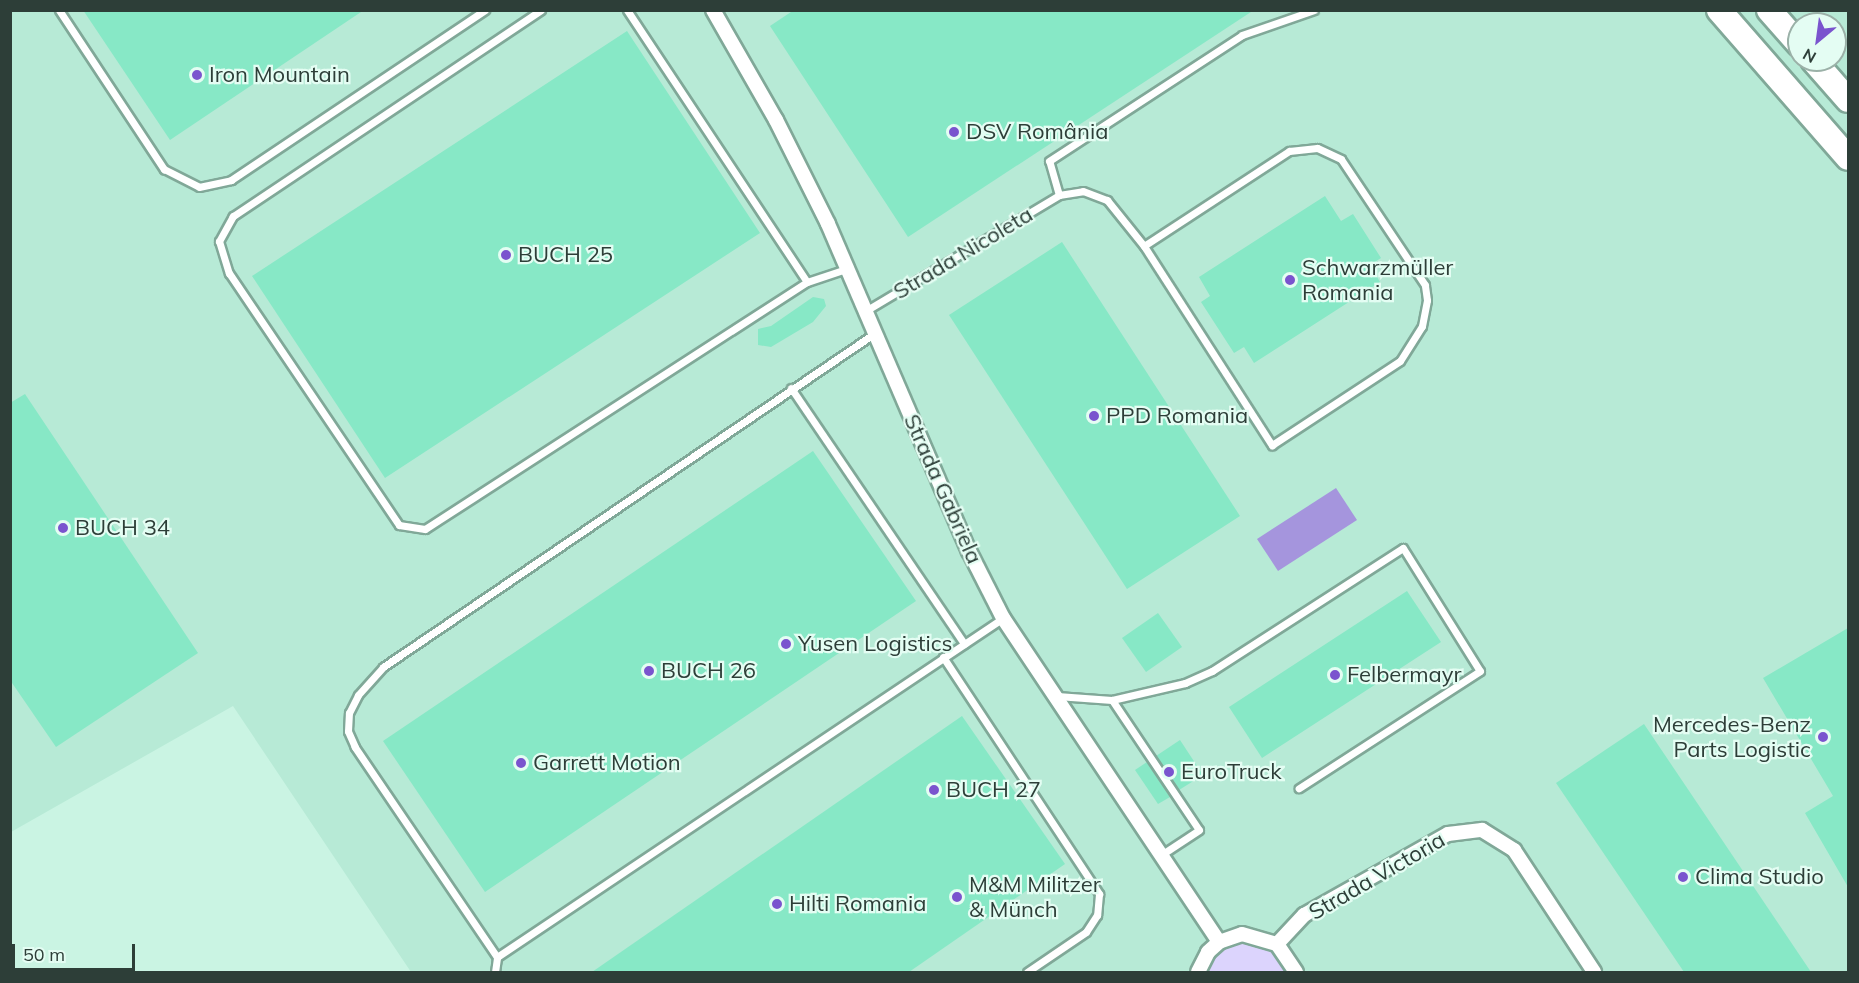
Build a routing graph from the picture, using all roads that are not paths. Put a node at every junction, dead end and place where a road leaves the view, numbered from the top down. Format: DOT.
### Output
graph roads {
  1 [pos="59,10"];
  2 [pos="485,10"];
  3 [pos="541,10"];
  4 [pos="627,10"];
  5 [pos="713,10"];
  6 [pos="1314,10"];
  7 [pos="1719,10"];
  8 [pos="1769,10"];
  9 [pos="1776,10"];
  10 [pos="1787,23"];
  11 [pos="1787,30"];
  12 [pos="1825,72"];
  13 [pos="1848,99"];
  14 [pos="1848,158"];
  15 [pos="1059,195"];
  16 [pos="1144,246"];
  17 [pos="849,268"];
  18 [pos="807,282"];
  19 [pos="867,310"];
  20 [pos="875,333"];
  21 [pos="791,388"];
  22 [pos="1003,618"];
  23 [pos="964,644"];
  24 [pos="944,657"];
  25 [pos="1054,696"];
  26 [pos="1112,700"];
  27 [pos="1299,788"];
  28 [pos="1161,855"];
  29 [pos="1219,942"];
  30 [pos="1277,944"];
  31 [pos="497,957"];
  32 [pos="495,972"];
  33 [pos="1027,972"];
  34 [pos="1198,972"];
  35 [pos="1296,972"];
  36 [pos="1594,972"];
  1 -- 2 [label="lane"];
  3 -- 18 [label="lane"];
  4 -- 18 [label="lane"];
  5 -- 17 [label="street, Strada Gabriela"];
  6 -- 15 [label="lane"];
  7 -- 14 [label="highway"];
  8 -- 11 [label="highway"];
  9 -- 10 [label="highway"];
  12 -- 13 [label="highway"];
  15 -- 16 [label="lane"];
  15 -- 19 [label="lane, Strada Nicoleta"];
  16 -- 16 [label="lane"];
  17 -- 18 [label="lane"];
  17 -- 19 [label="street, Strada Gabriela"];
  19 -- 20 [label="street, Strada Gabriela"];
  20 -- 21 [label="lane"];
  20 -- 22 [label="street, Strada Gabriela"];
  21 -- 23 [label="lane"];
  21 -- 31 [label="lane"];
  22 -- 23 [label="lane"];
  22 -- 25 [label="street, Strada Gabriela"];
  23 -- 24 [label="lane"];
  24 -- 31 [label="lane"];
  24 -- 33 [label="lane"];
  25 -- 26 [label="lane"];
  25 -- 28 [label="street, Strada Gabriela"];
  26 -- 27 [label="lane"];
  26 -- 28 [label="lane"];
  28 -- 29 [label="street, Strada Gabriela"];
  29 -- 30 [label="street"];
  29 -- 34 [label="street"];
  30 -- 35 [label="street"];
  30 -- 36 [label="street, Strada Victoria"];
  31 -- 32 [label="lane"];
}
